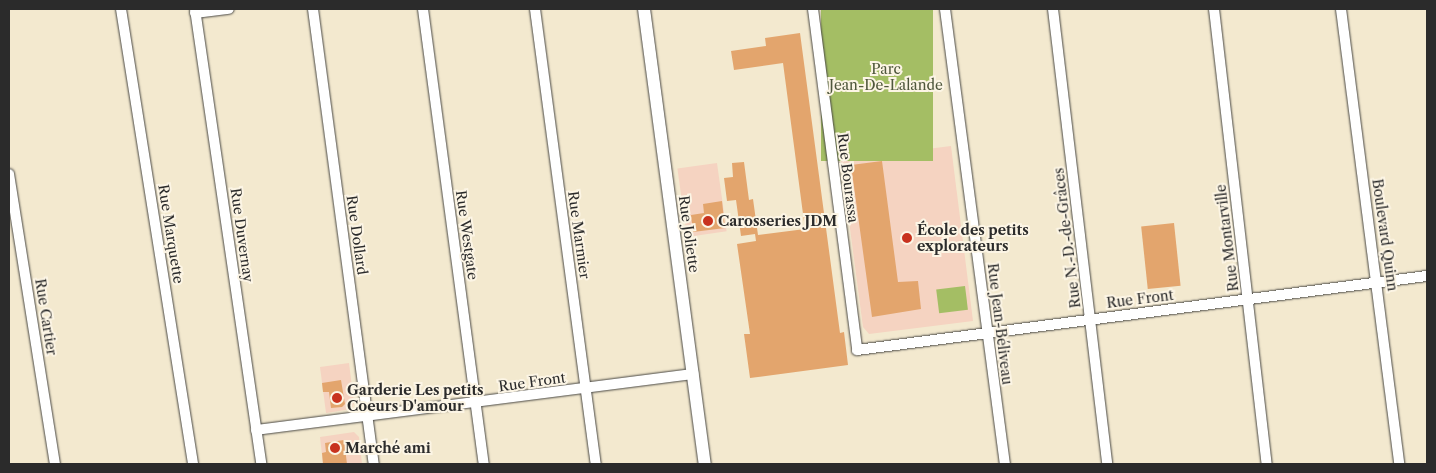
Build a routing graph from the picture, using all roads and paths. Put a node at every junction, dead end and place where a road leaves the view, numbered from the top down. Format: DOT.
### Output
graph roads {
  1 [pos="121,9"];
  2 [pos="229,9"];
  3 [pos="312,9"];
  4 [pos="423,9"];
  5 [pos="535,9"];
  6 [pos="644,9"];
  7 [pos="813,9"];
  8 [pos="945,9"];
  9 [pos="1053,9"];
  10 [pos="1214,9"];
  11 [pos="1341,9"];
  12 [pos="195,11"];
  13 [pos="9,174"];
  14 [pos="1427,276"];
  15 [pos="1377,282"];
  16 [pos="1247,299"];
  17 [pos="1090,319"];
  18 [pos="988,332"];
  19 [pos="857,350"];
  20 [pos="693,374"];
  21 [pos="585,389"];
  22 [pos="476,403"];
  23 [pos="368,416"];
  24 [pos="256,430"];
  25 [pos="56,464"];
  26 [pos="193,464"];
  27 [pos="261,464"];
  28 [pos="374,464"];
  29 [pos="484,464"];
  30 [pos="596,464"];
  31 [pos="705,464"];
  32 [pos="1004,464"];
  33 [pos="1107,464"];
  34 [pos="1267,464"];
  35 [pos="1399,464"];
  1 -- 26 [label="street, Rue Marquette"];
  2 -- 12 [label="street"];
  3 -- 23 [label="street, Rue Dollard"];
  4 -- 22 [label="street, Rue Westgate"];
  5 -- 21 [label="street, Rue Marmier"];
  6 -- 20 [label="street, Rue Joliette"];
  7 -- 19 [label="street, Rue Bourassa"];
  8 -- 18 [label="street, Rue Jean-Béliveau"];
  9 -- 17 [label="street, Rue N.-D.-de-Grâces"];
  10 -- 16 [label="street, Rue Montarville"];
  11 -- 15 [label="street, Boulevard Quinn"];
  12 -- 24 [label="street, Rue Duvernay"];
  13 -- 25 [label="street, Rue Cartier"];
  14 -- 15 [label="street, Rue Front"];
  15 -- 16 [label="street, Rue Front"];
  15 -- 35 [label="street, Boulevard Quinn"];
  16 -- 17 [label="street, Rue Front"];
  16 -- 34 [label="street, Rue Montarville"];
  17 -- 18 [label="street, Rue Front"];
  17 -- 33 [label="street, Rue N.-D.-de-Grâces"];
  18 -- 19 [label="street, Rue Front"];
  18 -- 32 [label="street, Rue Jean-Béliveau"];
  20 -- 21 [label="street, Rue Front"];
  20 -- 31 [label="street, Rue Joliette"];
  21 -- 22 [label="street, Rue Front"];
  21 -- 30 [label="street, Rue Marmier"];
  22 -- 23 [label="street, Rue Front"];
  22 -- 29 [label="street, Rue Westgate"];
  23 -- 24 [label="street, Rue Front"];
  23 -- 28 [label="street, Rue Dollard"];
  24 -- 27 [label="street, Rue Duvernay"];
}
